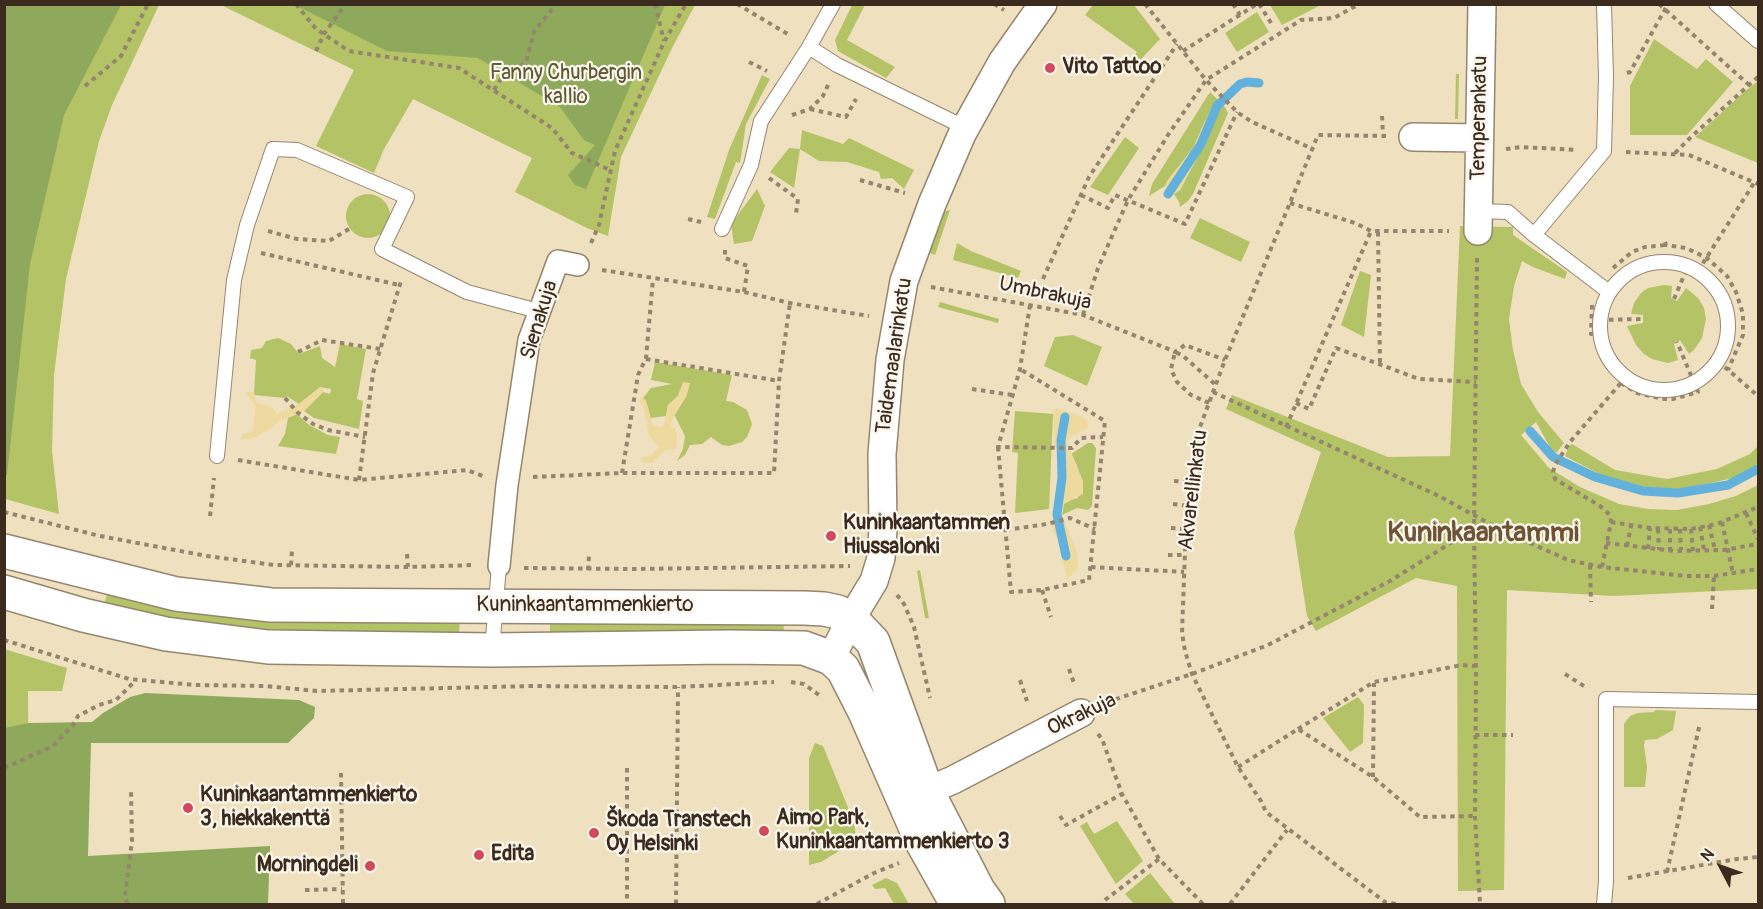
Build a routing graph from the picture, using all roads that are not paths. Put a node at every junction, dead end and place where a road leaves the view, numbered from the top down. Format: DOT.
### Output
graph roads {
  1 [pos="833,4"];
  2 [pos="1043,4"];
  3 [pos="1482,4"];
  4 [pos="1604,4"];
  5 [pos="1716,4"];
  6 [pos="1758,40"];
  7 [pos="809,47"];
  8 [pos="966,128"];
  9 [pos="1413,137"];
  10 [pos="1479,138"];
  11 [pos="1478,221"];
  12 [pos="722,229"];
  13 [pos="1534,235"];
  14 [pos="579,266"];
  15 [pos="1610,292"];
  16 [pos="538,311"];
  17 [pos="217,456"];
  18 [pos="4,551"];
  19 [pos="499,566"];
  20 [pos="4,592"];
  21 [pos="496,606"];
  22 [pos="851,619"];
  23 [pos="492,650"];
  24 [pos="831,658"];
  25 [pos="1079,702"];
  26 [pos="1758,702"];
  27 [pos="915,796"];
  28 [pos="957,904"];
  29 [pos="988,904"];
  30 [pos="1604,904"];
  1 -- 7 [label="lane"];
  2 -- 8 [label="street, Taidemaalarinkatu"];
  3 -- 10 [label="street, Temperankatu"];
  4 -- 13 [label="lane"];
  5 -- 6 [label="lane"];
  7 -- 8 [label="lane"];
  7 -- 12 [label="lane"];
  8 -- 22 [label="street, Taidemaalarinkatu"];
  9 -- 10 [label="street"];
  10 -- 11 [label="street, Temperankatu"];
  11 -- 13 [label="lane"];
  13 -- 15 [label="lane"];
  14 -- 16 [label="street, Sienakuja"];
  15 -- 15 [label="lane"];
  16 -- 17 [label="lane"];
  16 -- 19 [label="street, Sienakuja"];
  18 -- 21 [label="street, Kuninkaantammenkierto"];
  19 -- 21 [label="lane, Sienakuja"];
  20 -- 23 [label="street, Kuninkaantammenkierto"];
  21 -- 22 [label="street, Kuninkaantammenkierto"];
  21 -- 23 [label="lane, Sienakuja"];
  22 -- 24 [label="street, Taidemaalarinkatu"];
  22 -- 27 [label="street, Kuninkaantammenkierto"];
  23 -- 24 [label="street, Kuninkaantammenkierto"];
  24 -- 27 [label="street, Kuninkaantammenkierto"];
  25 -- 27 [label="street, Okrakuja"];
  26 -- 30 [label="lane"];
  27 -- 28 [label="street, Kuninkaantammenkierto"];
  27 -- 29 [label="street, Kuninkaantammenkierto"];
}
